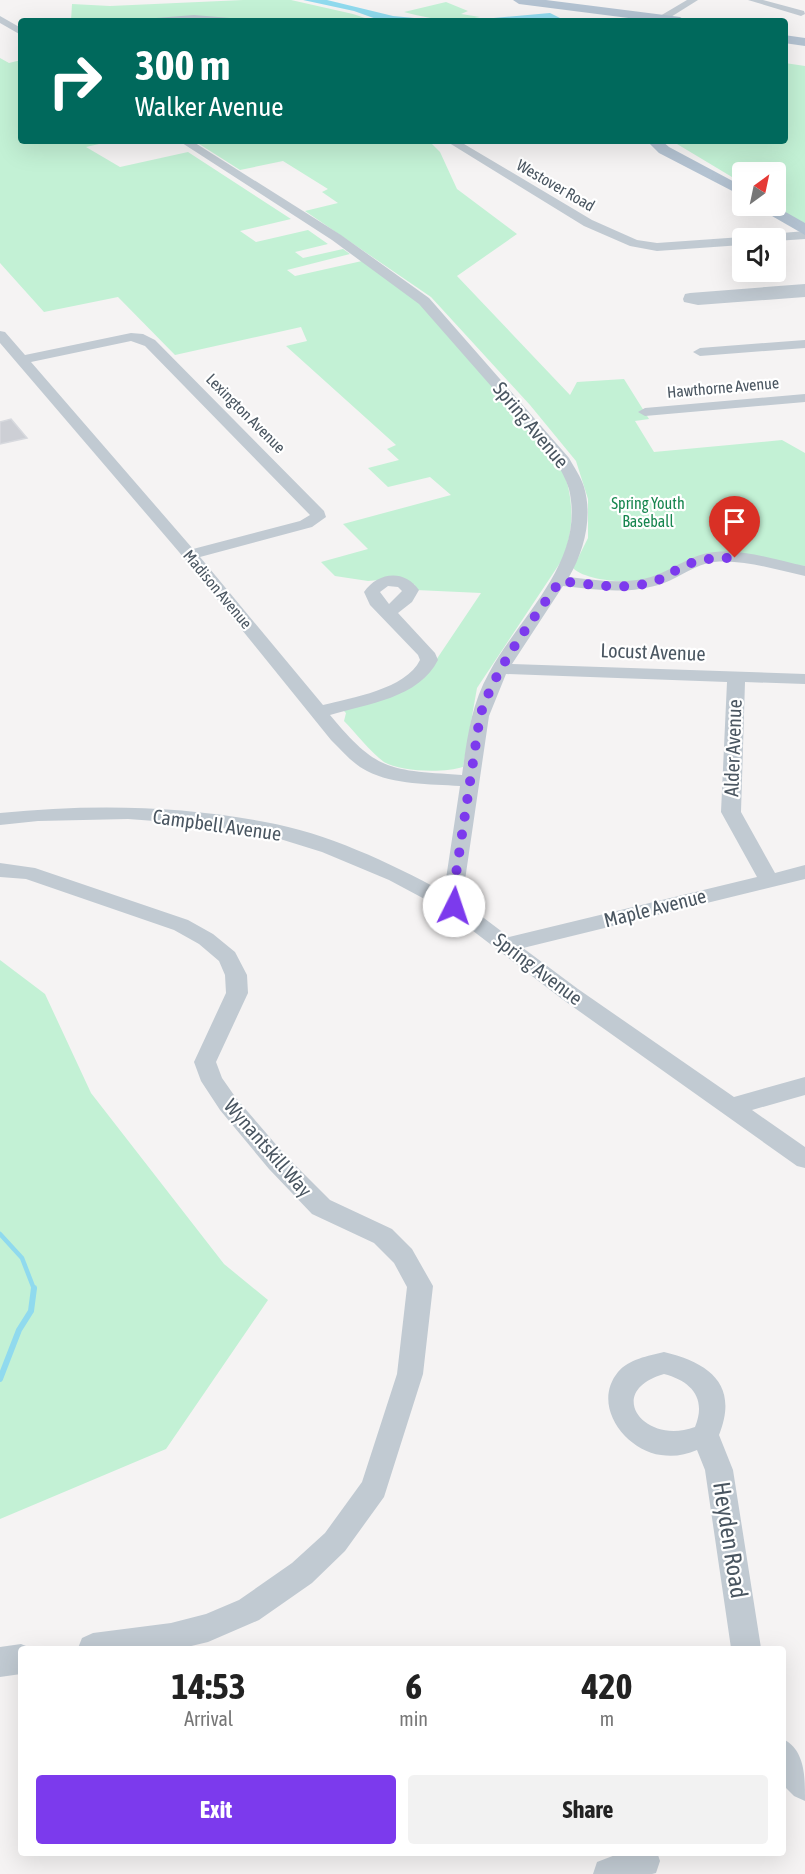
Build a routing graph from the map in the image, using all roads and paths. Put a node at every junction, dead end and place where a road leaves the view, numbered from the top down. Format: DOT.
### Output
graph roads {
  1 [pos="519,0"];
  2 [pos="693,0"];
  3 [pos="753,0"];
  4 [pos="801,13"];
  5 [pos="663,18"];
  6 [pos="0,19"];
  7 [pos="18,30"];
  8 [pos="788,40"];
  9 [pos="805,42"];
  10 [pos="189,144"];
  11 [pos="456,144"];
  12 [pos="657,144"];
  13 [pos="732,187"];
  14 [pos="782,216"];
  15 [pos="805,230"];
  16 [pos="805,235"];
  17 [pos="786,237"];
  18 [pos="732,242"];
  19 [pos="805,290"];
  20 [pos="0,336"];
  21 [pos="805,344"];
  22 [pos="700,352"];
  23 [pos="22,360"];
  24 [pos="805,398"];
  25 [pos="645,412"];
  26 [pos="189,555"];
  27 [pos="805,571"];
  28 [pos="560,581"];
  29 [pos="388,613"];
  30 [pos="500,669"];
  31 [pos="736,677"];
  32 [pos="805,679"];
  33 [pos="319,712"];
  34 [pos="469,781"];
  35 [pos="0,819"];
  36 [pos="0,870"];
  37 [pos="805,872"];
  38 [pos="769,881"];
  39 [pos="454,906"];
  40 [pos="505,945"];
  41 [pos="805,1086"];
  42 [pos="731,1107"];
  43 [pos="805,1159"];
  44 [pos="705,1435"];
  45 [pos="107,1646"];
  46 [pos="746,1646"];
  47 [pos="18,1659"];
  48 [pos="0,1662"];
  49 [pos="786,1761"];
  50 [pos="805,1785"];
  51 [pos="644,1862"];
  52 [pos="609,1874"];
  1 -- 5 [label="main road"];
  2 -- 5 [label="street"];
  3 -- 4 [label="street"];
  6 -- 7 [label="street"];
  8 -- 9 [label="main road"];
  10 -- 28 [label="street, Spring Avenue"];
  11 -- 18 [label="street, Westover Road"];
  12 -- 13 [label="main road"];
  14 -- 15 [label="main road"];
  16 -- 17 [label="street"];
  19 -- 19 [label="street"];
  20 -- 23 [label="street, Madison Avenue"];
  21 -- 22 [label="street"];
  23 -- 26 [label="street, Madison Avenue"];
  23 -- 26 [label="street, Lexington Avenue"];
  24 -- 25 [label="street, Hawthorne Avenue"];
  26 -- 33 [label="street, Madison Avenue"];
  27 -- 28 [label="street"];
  28 -- 30 [label="street, Spring Avenue"];
  29 -- 33 [label="street"];
  30 -- 31 [label="street, Locust Avenue"];
  30 -- 34 [label="street, Spring Avenue"];
  31 -- 32 [label="street, Locust Avenue"];
  31 -- 38 [label="street, Alder Avenue"];
  33 -- 34 [label="street, Madison Avenue"];
  34 -- 39 [label="street, Spring Avenue"];
  35 -- 39 [label="street, Campbell Avenue"];
  36 -- 45 [label="street, Wynantskill Way"];
  37 -- 38 [label="street, Maple Avenue"];
  38 -- 40 [label="street, Maple Avenue"];
  39 -- 40 [label="street, Spring Avenue"];
  40 -- 42 [label="street, Spring Avenue"];
  41 -- 42 [label="street"];
  42 -- 43 [label="street, Spring Avenue"];
  44 -- 46 [label="street, Heyden Road"];
  47 -- 48 [label="street"];
  49 -- 50 [label="street"];
  51 -- 52 [label="street"];
}
